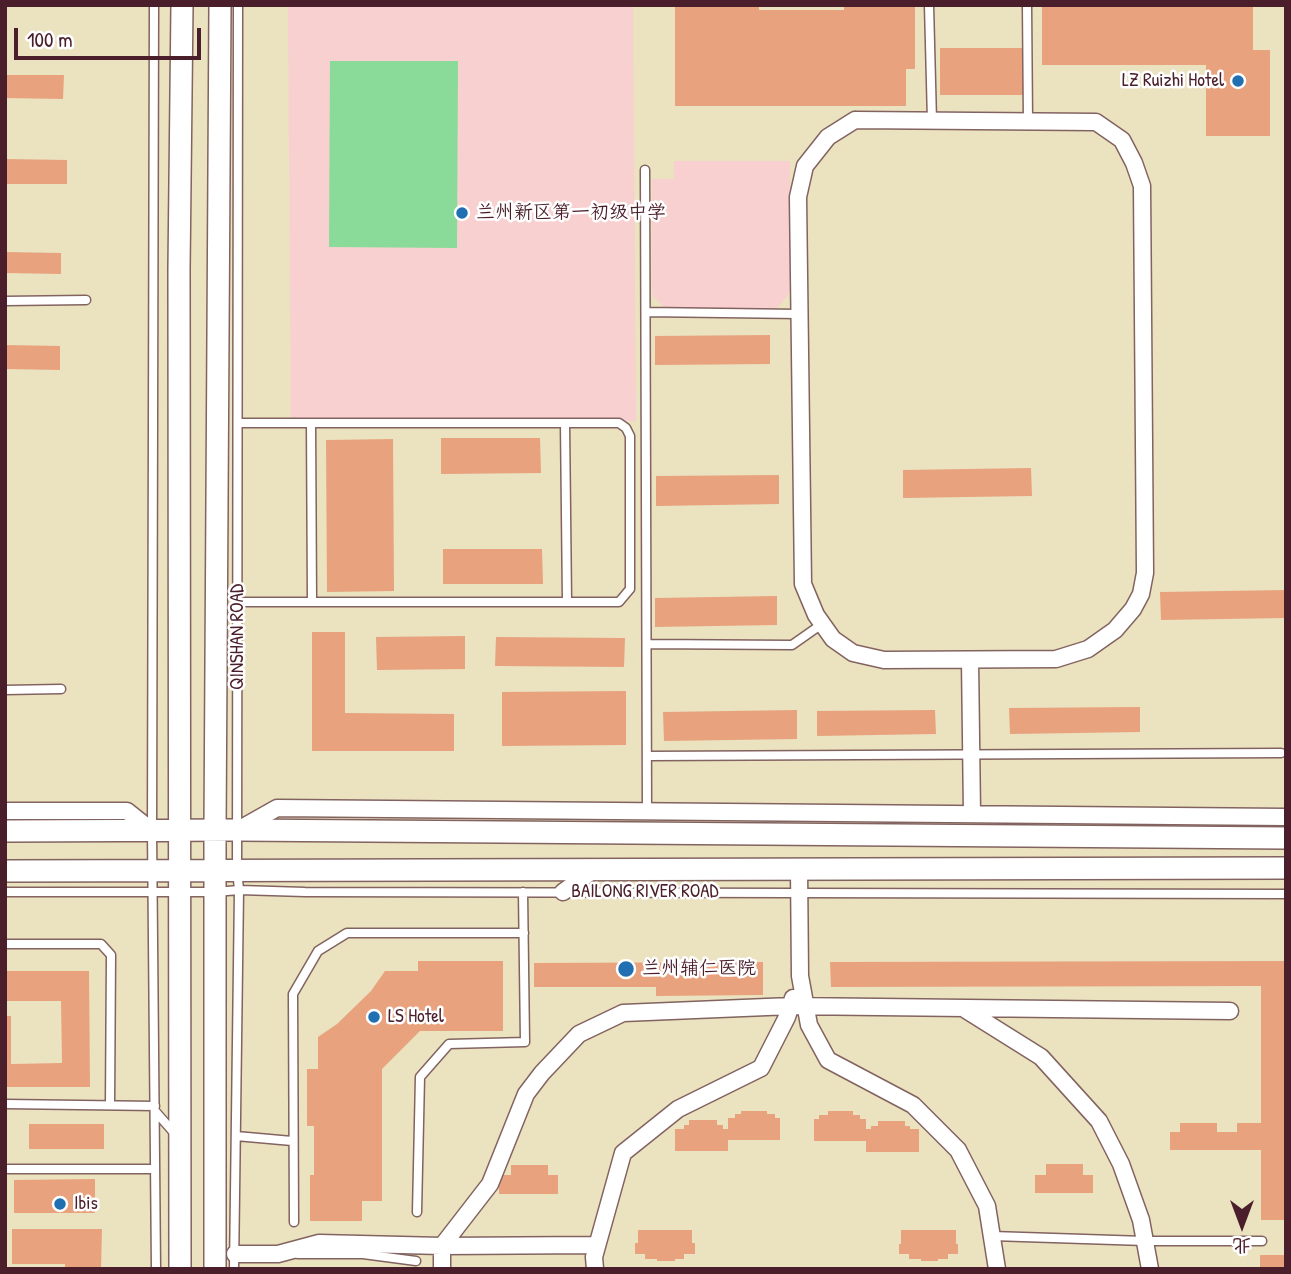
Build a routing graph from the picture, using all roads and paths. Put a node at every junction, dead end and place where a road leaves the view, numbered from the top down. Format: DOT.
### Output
graph roads {
  1 [pos="153,5"];
  2 [pos="181,5"];
  3 [pos="220,5"];
  4 [pos="238,5"];
  5 [pos="929,5"];
  6 [pos="1027,5"];
  7 [pos="932,121"];
  8 [pos="1028,122"];
  9 [pos="645,170"];
  10 [pos="86,300"];
  11 [pos="5,301"];
  12 [pos="646,312"];
  13 [pos="799,314"];
  14 [pos="238,423"];
  15 [pos="311,423"];
  16 [pos="565,423"];
  17 [pos="238,602"];
  18 [pos="312,602"];
  19 [pos="567,602"];
  20 [pos="822,624"];
  21 [pos="647,644"];
  22 [pos="970,660"];
  23 [pos="61,689"];
  24 [pos="5,690"];
  25 [pos="1281,752"];
  26 [pos="971,754"];
  27 [pos="647,756"];
  28 [pos="5,811"];
  29 [pos="647,811"];
  30 [pos="972,814"];
  31 [pos="1286,817"];
  32 [pos="180,830"];
  33 [pos="215,830"];
  34 [pos="238,830"];
  35 [pos="5,831"];
  36 [pos="152,831"];
  37 [pos="1286,838"];
  38 [pos="1286,867"];
  39 [pos="595,869"];
  40 [pos="799,869"];
  41 [pos="5,870"];
  42 [pos="153,870"];
  43 [pos="180,870"];
  44 [pos="215,870"];
  45 [pos="238,880"];
  46 [pos="59,885"];
  47 [pos="5,892"];
  48 [pos="68,892"];
  49 [pos="153,892"];
  50 [pos="180,892"];
  51 [pos="215,892"];
  52 [pos="523,892"];
  53 [pos="563,892"];
  54 [pos="800,893"];
  55 [pos="1286,894"];
  56 [pos="524,933"];
  57 [pos="5,944"];
  58 [pos="180,983"];
  59 [pos="215,983"];
  60 [pos="798,1006"];
  61 [pos="964,1009"];
  62 [pos="1230,1011"];
  63 [pos="5,1104"];
  64 [pos="110,1105"];
  65 [pos="155,1109"];
  66 [pos="236,1136"];
  67 [pos="180,1140"];
  68 [pos="292,1142"];
  69 [pos="8,1169"];
  70 [pos="155,1169"];
  71 [pos="417,1212"];
  72 [pos="294,1222"];
  73 [pos="992,1236"];
  74 [pos="1145,1241"];
  75 [pos="1262,1241"];
  76 [pos="442,1245"];
  77 [pos="597,1245"];
  78 [pos="278,1254"];
  79 [pos="234,1261"];
  80 [pos="416,1261"];
  81 [pos="156,1269"];
  82 [pos="180,1269"];
  83 [pos="215,1269"];
  84 [pos="442,1269"];
  85 [pos="595,1269"];
  86 [pos="997,1269"];
  87 [pos="1150,1269"];
  1 -- 36 [label="lane"];
  2 -- 32 [label="main road"];
  3 -- 33 [label="main road, QINSHAN ROAD"];
  4 -- 14 [label="lane, QINSHAN ROAD"];
  5 -- 7 [label="lane"];
  6 -- 8 [label="lane"];
  7 -- 8 [label="street"];
  7 -- 13 [label="street"];
  8 -- 22 [label="street"];
  9 -- 12 [label="lane"];
  10 -- 11 [label="lane"];
  12 -- 13 [label="lane"];
  12 -- 21 [label="lane"];
  13 -- 20 [label="street"];
  14 -- 15 [label="lane"];
  14 -- 17 [label="lane, QINSHAN ROAD"];
  15 -- 16 [label="lane"];
  15 -- 18 [label="lane"];
  16 -- 19 [label="lane"];
  16 -- 19 [label="lane"];
  17 -- 18 [label="lane"];
  17 -- 34 [label="lane, QINSHAN ROAD"];
  18 -- 19 [label="lane"];
  20 -- 21 [label="lane"];
  20 -- 22 [label="street"];
  21 -- 27 [label="lane"];
  22 -- 26 [label="street"];
  23 -- 24 [label="lane"];
  25 -- 26 [label="lane"];
  26 -- 27 [label="lane"];
  26 -- 30 [label="street"];
  27 -- 29 [label="lane"];
  28 -- 36 [label="street"];
  29 -- 30 [label="street"];
  29 -- 34 [label="street"];
  30 -- 31 [label="street"];
  32 -- 33 [label="main road"];
  32 -- 36 [label="main road"];
  32 -- 43 [label="main road"];
  33 -- 34 [label="main road"];
  33 -- 44 [label="main road, QINSHAN ROAD"];
  34 -- 37 [label="main road"];
  34 -- 45 [label="lane, QINSHAN ROAD"];
  35 -- 36 [label="main road"];
  36 -- 42 [label="lane"];
  38 -- 40 [label="main road, BAILONG RIVER ROAD"];
  39 -- 40 [label="main road, BAILONG RIVER ROAD"];
  39 -- 45 [label="main road, BAILONG RIVER ROAD"];
  39 -- 53 [label="street"];
  40 -- 54 [label="street"];
  41 -- 42 [label="main road, BAILONG RIVER ROAD"];
  42 -- 43 [label="main road, BAILONG RIVER ROAD"];
  42 -- 49 [label="lane"];
  43 -- 44 [label="main road, BAILONG RIVER ROAD"];
  43 -- 50 [label="main road"];
  44 -- 45 [label="main road, BAILONG RIVER ROAD"];
  44 -- 51 [label="main road, QINSHAN ROAD"];
  45 -- 51 [label="lane, BAILONG RIVER ROAD"];
  45 -- 52 [label="lane, BAILONG RIVER ROAD"];
  45 -- 66 [label="lane, QINSHAN ROAD"];
  46 -- 48 [label="lane"];
  47 -- 48 [label="lane, BAILONG RIVER ROAD"];
  48 -- 49 [label="lane, BAILONG RIVER ROAD"];
  49 -- 50 [label="lane, BAILONG RIVER ROAD"];
  49 -- 65 [label="lane"];
  50 -- 51 [label="lane, BAILONG RIVER ROAD"];
  50 -- 58 [label="main road"];
  51 -- 59 [label="main road, QINSHAN ROAD"];
  52 -- 53 [label="lane, BAILONG RIVER ROAD"];
  52 -- 56 [label="lane"];
  53 -- 54 [label="lane, BAILONG RIVER ROAD"];
  54 -- 55 [label="lane, BAILONG RIVER ROAD"];
  54 -- 60 [label="street"];
  56 -- 68 [label="lane"];
  56 -- 71 [label="lane"];
  57 -- 64 [label="lane"];
  58 -- 59 [label="main road"];
  58 -- 67 [label="main road"];
  59 -- 83 [label="main road, QINSHAN ROAD"];
  60 -- 61 [label="street"];
  60 -- 73 [label="street"];
  60 -- 76 [label="street"];
  60 -- 77 [label="street"];
  61 -- 62 [label="street"];
  61 -- 74 [label="street"];
  63 -- 64 [label="lane"];
  64 -- 65 [label="lane"];
  65 -- 67 [label="lane"];
  65 -- 70 [label="lane"];
  66 -- 68 [label="lane"];
  66 -- 79 [label="lane, QINSHAN ROAD"];
  67 -- 82 [label="main road"];
  68 -- 72 [label="lane"];
  69 -- 70 [label="lane"];
  70 -- 81 [label="lane"];
  73 -- 74 [label="lane"];
  73 -- 86 [label="street"];
  74 -- 75 [label="lane"];
  74 -- 87 [label="street"];
  76 -- 77 [label="street"];
  76 -- 78 [label="street"];
  76 -- 84 [label="street"];
  77 -- 85 [label="street"];
  78 -- 79 [label="street"];
  78 -- 80 [label="lane"];
}
